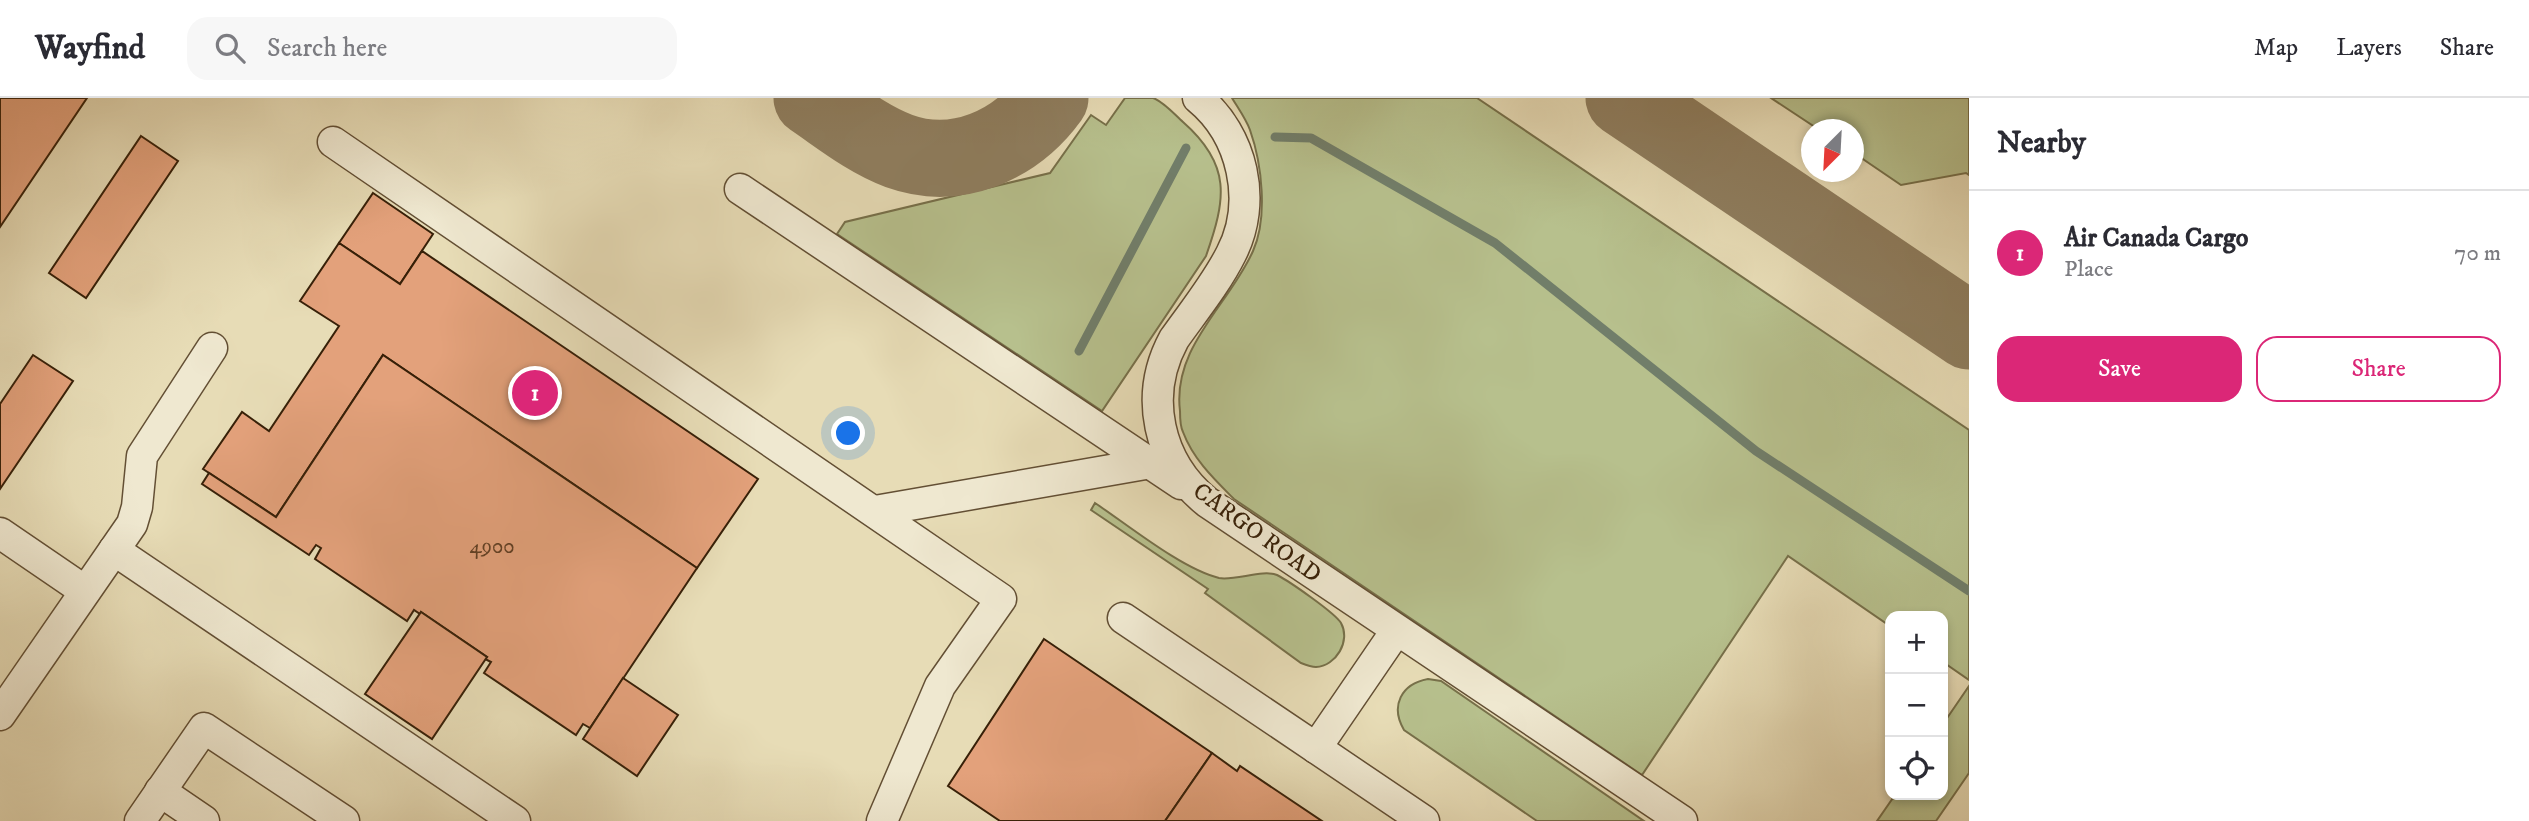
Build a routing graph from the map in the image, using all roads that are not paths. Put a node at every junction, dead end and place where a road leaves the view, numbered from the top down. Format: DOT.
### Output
graph roads {
  1 [pos="1198,98"];
  2 [pos="333,142"];
  3 [pos="740,189"];
  4 [pos="212,348"];
  5 [pos="1151,463"];
  6 [pos="1207,502"];
  7 [pos="875,511"];
  8 [pos="0,533"];
  9 [pos="114,550"];
  10 [pos="85,591"];
  11 [pos="1124,618"];
  12 [pos="1396,631"];
  13 [pos="0,715"];
  14 [pos="1316,748"];
  15 [pos="160,791"];
  16 [pos="140,821"];
  17 [pos="204,821"];
  18 [pos="344,821"];
  19 [pos="515,821"];
  20 [pos="882,821"];
  21 [pos="1424,821"];
  22 [pos="1682,821"];
  1 -- 6 [label="lane, CARGO ROAD"];
  2 -- 7 [label="lane"];
  3 -- 5 [label="lane"];
  4 -- 9 [label="lane"];
  5 -- 6 [label="lane"];
  5 -- 7 [label="lane"];
  6 -- 12 [label="lane, CARGO ROAD"];
  7 -- 20 [label="lane"];
  8 -- 10 [label="lane"];
  9 -- 10 [label="lane"];
  9 -- 19 [label="lane"];
  10 -- 13 [label="lane"];
  11 -- 14 [label="lane"];
  12 -- 14 [label="lane"];
  12 -- 22 [label="lane, CARGO ROAD"];
  14 -- 21 [label="lane"];
  15 -- 16 [label="lane"];
  15 -- 17 [label="lane"];
  15 -- 18 [label="lane"];
}
